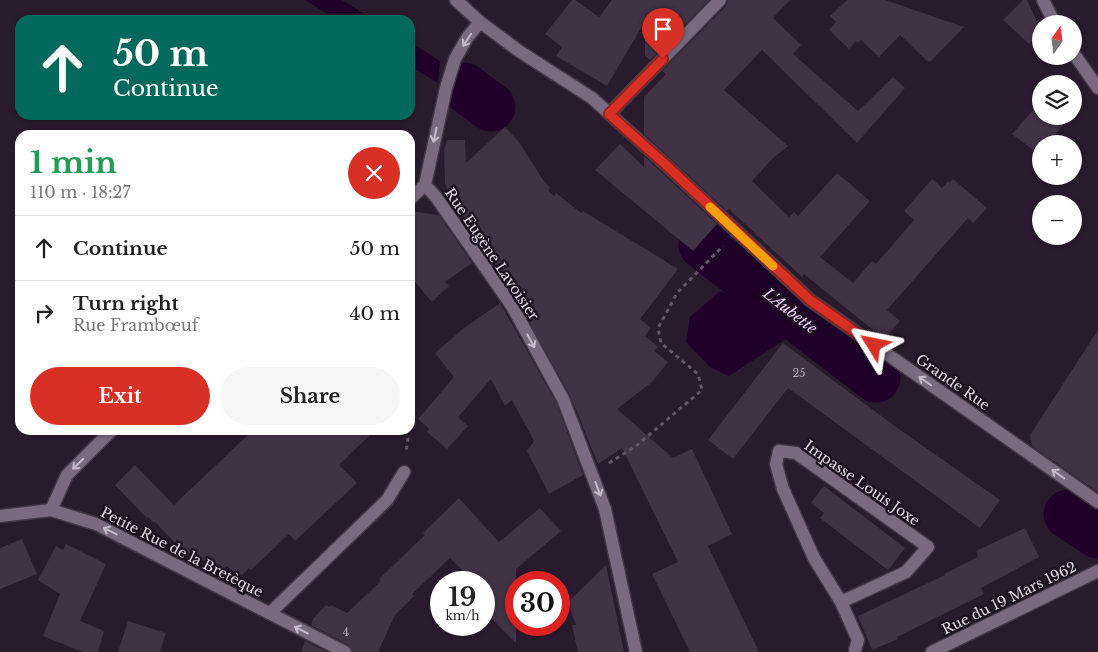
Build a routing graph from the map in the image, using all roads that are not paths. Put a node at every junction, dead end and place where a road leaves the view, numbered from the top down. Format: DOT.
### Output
graph roads {
  1 [pos="456,0"];
  2 [pos="720,0"];
  3 [pos="1043,0"];
  4 [pos="1050,15"];
  5 [pos="480,22"];
  6 [pos="1082,65"];
  7 [pos="1098,88"];
  8 [pos="609,114"];
  9 [pos="425,186"];
  10 [pos="415,195"];
  11 [pos="107,435"];
  12 [pos="404,472"];
  13 [pos="1098,502"];
  14 [pos="51,510"];
  15 [pos="0,516"];
  16 [pos="1098,571"];
  17 [pos="840,602"];
  18 [pos="270,613"];
  19 [pos="854,651"];
  20 [pos="345,652"];
  21 [pos="636,652"];
  22 [pos="932,652"];
  1 -- 5 [label="street, Grande Rue"];
  2 -- 8 [label="street"];
  3 -- 4 [label="street"];
  5 -- 8 [label="street, Grande Rue"];
  5 -- 9 [label="street, one-way"];
  6 -- 7 [label="street"];
  13 -- 8 [label="street, Grande Rue, one-way"];
  9 -- 10 [label="street"];
  9 -- 21 [label="street, Rue Eugène Lavoisier, one-way"];
  11 -- 14 [label="street, one-way"];
  12 -- 18 [label="street, Petite Rue de la Bretèque"];
  14 -- 15 [label="street"];
  18 -- 14 [label="street, Petite Rue de la Bretèque, one-way"];
  16 -- 22 [label="street, Rue du 19 Mars 1962"];
  17 -- 17 [label="street, Impasse Louis Joxe"];
  17 -- 19 [label="street, Impasse Louis Joxe"];
  20 -- 18 [label="street, Petite Rue de la Bretèque, one-way"];
}
